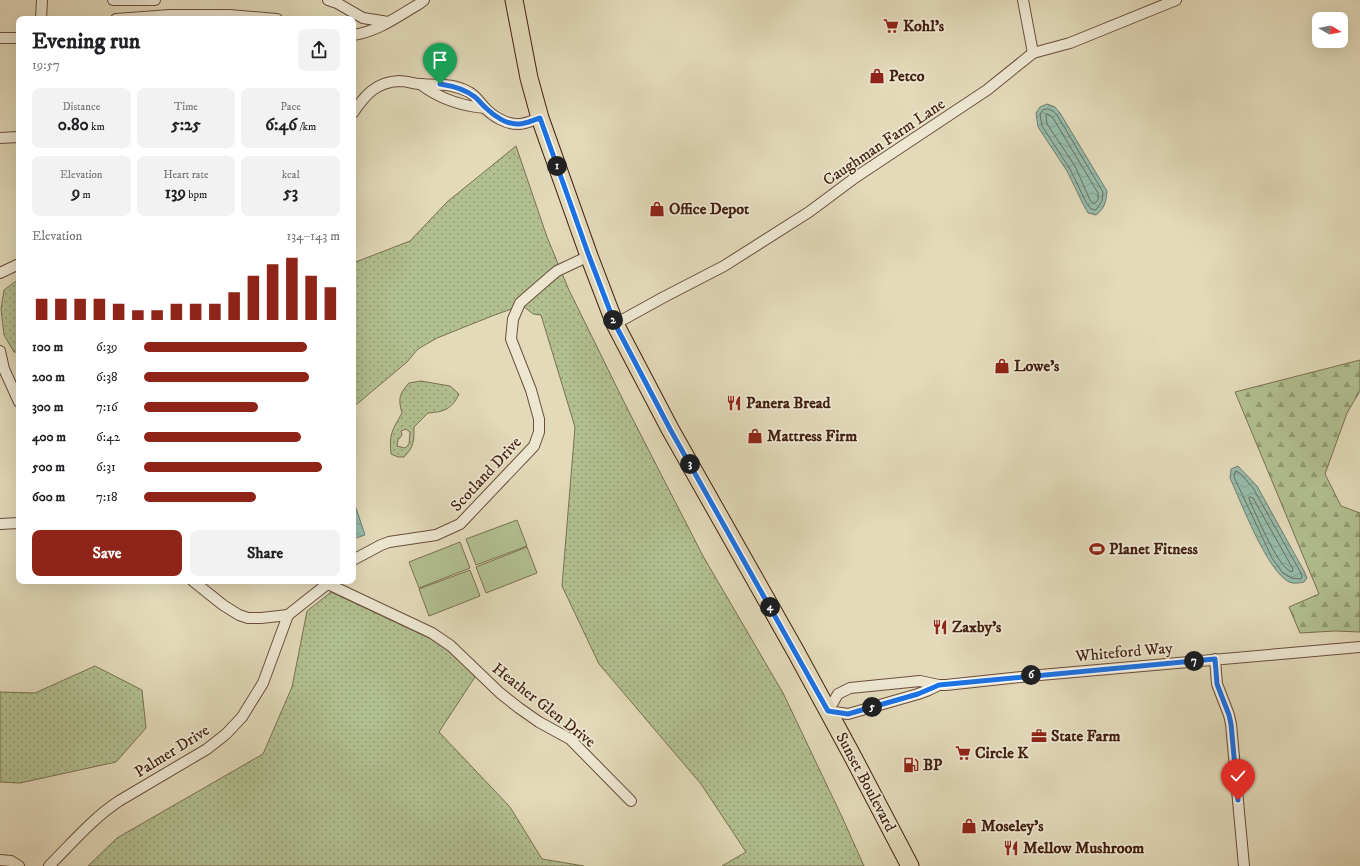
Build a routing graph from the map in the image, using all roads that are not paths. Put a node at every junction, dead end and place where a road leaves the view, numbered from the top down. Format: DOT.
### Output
graph roads {
  1 [pos="42,0"];
  2 [pos="113,0"];
  3 [pos="155,0"];
  4 [pos="328,0"];
  5 [pos="424,0"];
  6 [pos="514,0"];
  7 [pos="1023,0"];
  8 [pos="1176,0"];
  9 [pos="41,16"];
  10 [pos="154,16"];
  11 [pos="241,16"];
  12 [pos="388,22"];
  13 [pos="356,35"];
  14 [pos="0,38"];
  15 [pos="16,38"];
  16 [pos="1033,53"];
  17 [pos="420,84"];
  18 [pos="356,108"];
  19 [pos="485,108"];
  20 [pos="540,118"];
  21 [pos="16,137"];
  22 [pos="0,138"];
  23 [pos="589,256"];
  24 [pos="16,265"];
  25 [pos="0,273"];
  26 [pos="615,324"];
  27 [pos="0,351"];
  28 [pos="16,396"];
  29 [pos="16,523"];
  30 [pos="0,524"];
  31 [pos="356,558"];
  32 [pos="197,584"];
  33 [pos="327,584"];
  34 [pos="333,584"];
  35 [pos="288,615"];
  36 [pos="1360,646"];
  37 [pos="1215,659"];
  38 [pos="939,685"];
  39 [pos="828,711"];
  40 [pos="631,801"];
  41 [pos="0,860"];
  42 [pos="19,866"];
  43 [pos="49,866"];
  44 [pos="910,866"];
  45 [pos="1244,866"];
  1 -- 9 [label="street"];
  2 -- 3 [label="street"];
  3 -- 10 [label="street"];
  4 -- 12 [label="street"];
  5 -- 12 [label="street"];
  6 -- 20 [label="main road, Sunset Boulevard"];
  7 -- 16 [label="street"];
  8 -- 16 [label="street, Caughman Farm Lane"];
  10 -- 11 [label="street"];
  12 -- 13 [label="street"];
  14 -- 15 [label="street"];
  16 -- 26 [label="street, Caughman Farm Lane"];
  17 -- 18 [label="street"];
  17 -- 19 [label="street"];
  17 -- 19 [label="street"];
  19 -- 20 [label="street"];
  20 -- 23 [label="main road, Sunset Boulevard"];
  21 -- 22 [label="street"];
  23 -- 26 [label="main road, Sunset Boulevard"];
  23 -- 31 [label="street, Scotland Drive"];
  24 -- 25 [label="street"];
  26 -- 39 [label="main road, Sunset Boulevard"];
  27 -- 28 [label="street"];
  29 -- 30 [label="street"];
  32 -- 35 [label="street"];
  33 -- 35 [label="street"];
  34 -- 40 [label="street, Heather Glen Drive"];
  35 -- 43 [label="street, Palmer Drive"];
  36 -- 37 [label="street, Whiteford Way"];
  37 -- 38 [label="street, Whiteford Way"];
  37 -- 45 [label="street"];
  38 -- 39 [label="street, Whiteford Way"];
  38 -- 39 [label="street, Whiteford Way"];
  39 -- 44 [label="main road, Sunset Boulevard"];
  41 -- 42 [label="street"];
}
